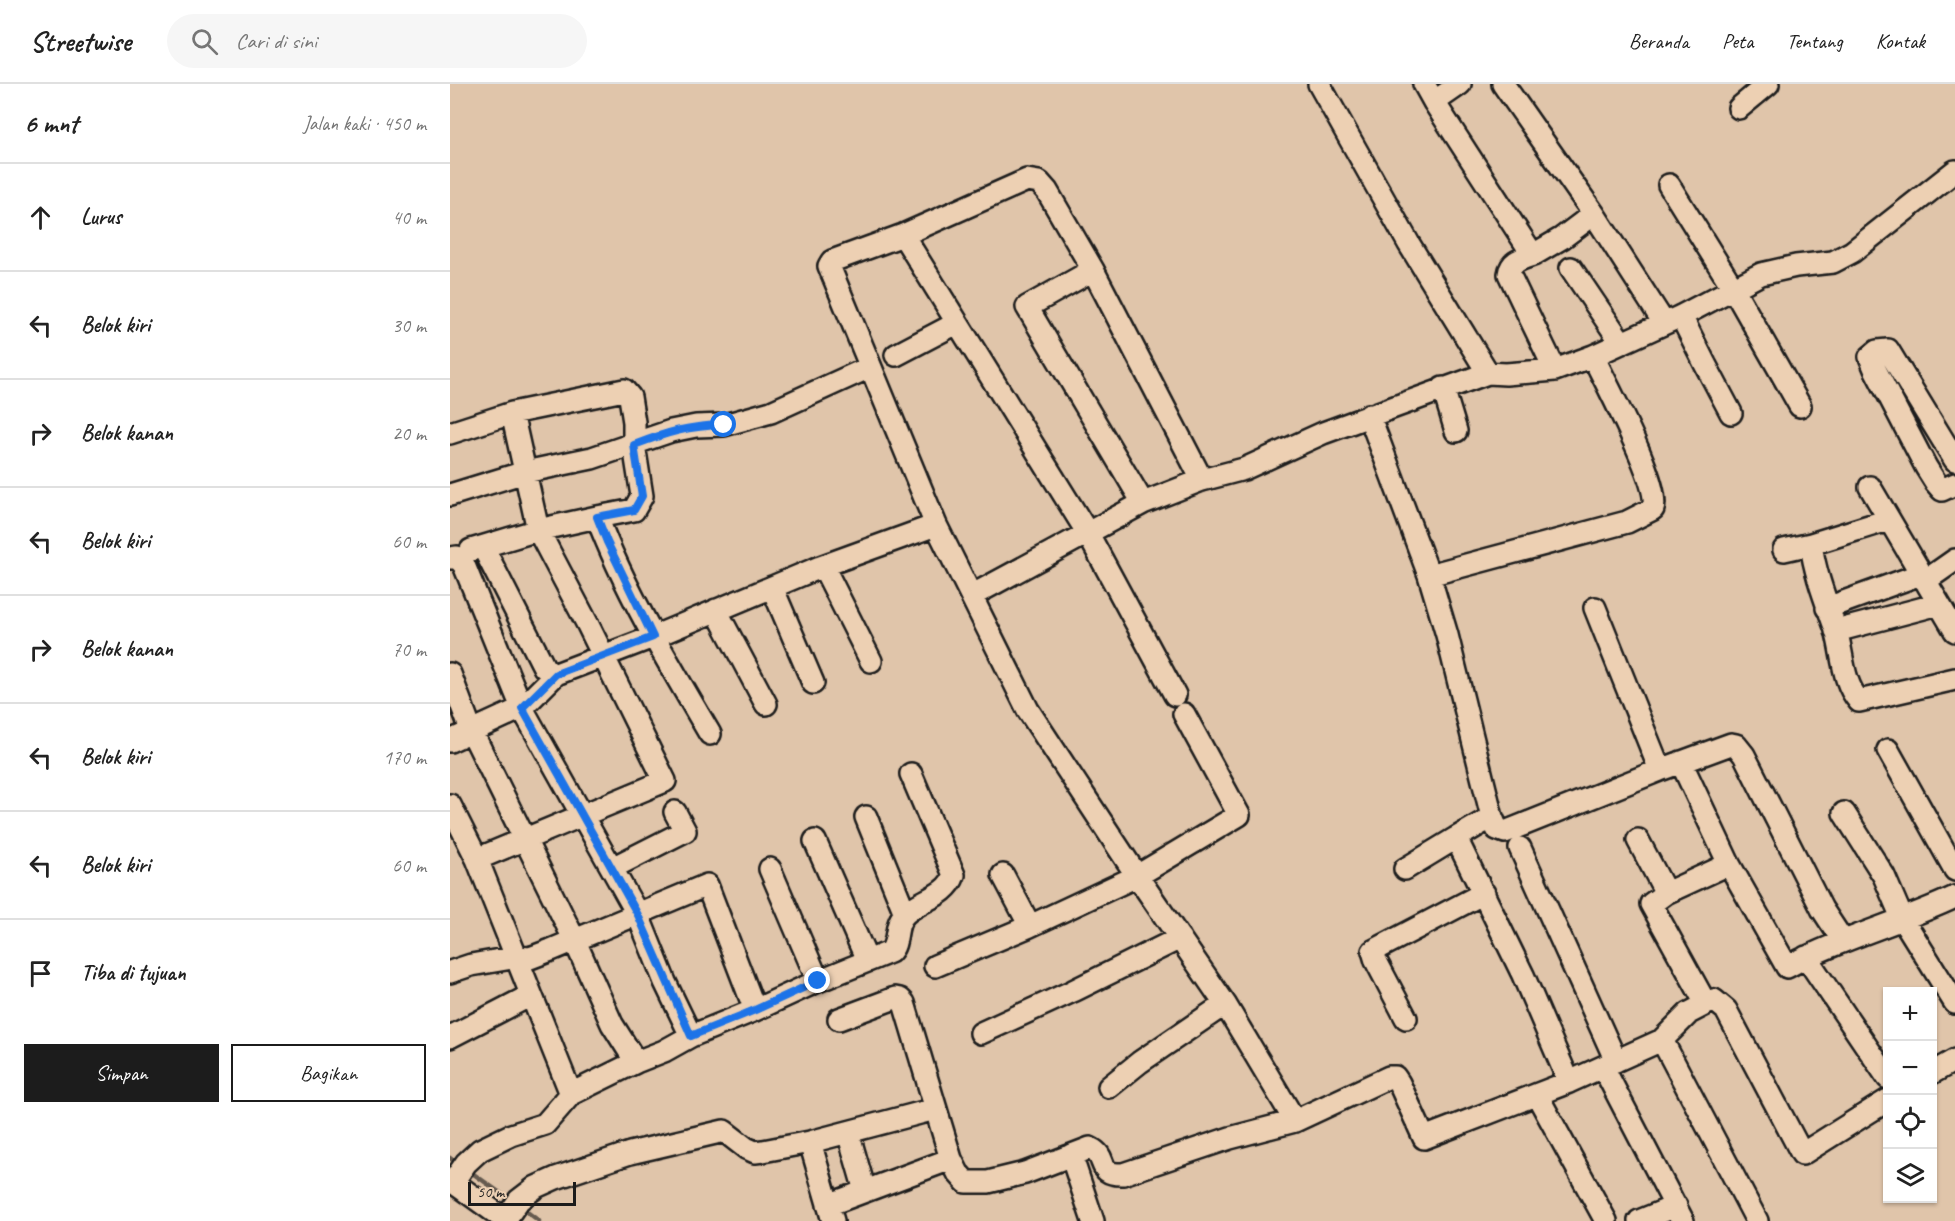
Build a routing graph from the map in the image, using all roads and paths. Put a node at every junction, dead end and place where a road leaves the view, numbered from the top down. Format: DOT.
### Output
graph roads {
  1 [pos="1319,84"];
  2 [pos="1460,84"];
  3 [pos="1503,84"];
  4 [pos="1768,84"];
  5 [pos="1429,93"];
  6 [pos="1739,108"];
  7 [pos="1955,171"];
  8 [pos="1669,185"];
  9 [pos="1594,214"];
  10 [pos="903,235"];
  11 [pos="1533,255"];
  12 [pos="1571,268"];
  13 [pos="1093,270"];
  14 [pos="1733,288"];
  15 [pos="1672,319"];
  16 [pos="957,322"];
  17 [pos="1621,342"];
  18 [pos="896,355"];
  19 [pos="1593,356"];
  20 [pos="870,367"];
  21 [pos="1556,370"];
  22 [pos="1488,373"];
  23 [pos="1443,388"];
  24 [pos="1800,406"];
  25 [pos="512,413"];
  26 [pos="1731,413"];
  27 [pos="1369,415"];
  28 [pos="1456,431"];
  29 [pos="450,433"];
  30 [pos="634,445"];
  31 [pos="1955,460"];
  32 [pos="525,472"];
  33 [pos="1202,480"];
  34 [pos="1955,484"];
  35 [pos="1870,487"];
  36 [pos="450,495"];
  37 [pos="1143,503"];
  38 [pos="597,517"];
  39 [pos="1888,520"];
  40 [pos="936,525"];
  41 [pos="538,530"];
  42 [pos="1087,532"];
  43 [pos="1811,544"];
  44 [pos="483,547"];
  45 [pos="1784,550"];
  46 [pos="450,556"];
  47 [pos="1955,560"];
  48 [pos="823,566"];
  49 [pos="1429,575"];
  50 [pos="1923,577"];
  51 [pos="772,587"];
  52 [pos="973,596"];
  53 [pos="1938,604"];
  54 [pos="1595,608"];
  55 [pos="1827,608"];
  56 [pos="716,610"];
  57 [pos="1836,631"];
  58 [pos="1955,631"];
  59 [pos="653,637"];
  60 [pos="604,657"];
  61 [pos="871,661"];
  62 [pos="450,674"];
  63 [pos="556,674"];
  64 [pos="1955,680"];
  65 [pos="813,683"];
  66 [pos="1175,695"];
  67 [pos="766,704"];
  68 [pos="522,708"];
  69 [pos="1184,714"];
  70 [pos="471,730"];
  71 [pos="710,734"];
  72 [pos="450,741"];
  73 [pos="1888,750"];
  74 [pos="1681,762"];
  75 [pos="1660,770"];
  76 [pos="911,774"];
  77 [pos="450,805"];
  78 [pos="675,812"];
  79 [pos="1844,813"];
  80 [pos="582,814"];
  81 [pos="866,817"];
  82 [pos="1492,817"];
  83 [pos="525,838"];
  84 [pos="1456,838"];
  85 [pos="1638,840"];
  86 [pos="815,841"];
  87 [pos="1520,848"];
  88 [pos="477,859"];
  89 [pos="1728,864"];
  90 [pos="612,868"];
  91 [pos="770,869"];
  92 [pos="1405,869"];
  93 [pos="1955,870"];
  94 [pos="1003,875"];
  95 [pos="1137,876"];
  96 [pos="1484,893"];
  97 [pos="1666,893"];
  98 [pos="1955,897"];
  99 [pos="905,914"];
  100 [pos="638,915"];
  101 [pos="1902,918"];
  102 [pos="1030,926"];
  103 [pos="1180,938"];
  104 [pos="574,939"];
  105 [pos="1843,941"];
  106 [pos="517,957"];
  107 [pos="1806,957"];
  108 [pos="867,960"];
  109 [pos="935,966"];
  110 [pos="450,972"];
  111 [pos="818,981"];
  112 [pos="531,995"];
  113 [pos="1955,1003"];
  114 [pos="1225,1004"];
  115 [pos="1706,1004"];
  116 [pos="755,1010"];
  117 [pos="1406,1018"];
  118 [pos="839,1019"];
  119 [pos="981,1033"];
  120 [pos="691,1036"];
  121 [pos="450,1037"];
  122 [pos="1662,1040"];
  123 [pos="1955,1061"];
  124 [pos="636,1062"];
  125 [pos="1609,1064"];
  126 [pos="1937,1070"];
  127 [pos="1883,1072"];
  128 [pos="1569,1082"];
  129 [pos="1109,1087"];
  130 [pos="571,1094"];
  131 [pos="1537,1095"];
  132 [pos="1883,1103"];
  133 [pos="935,1109"];
  134 [pos="1295,1120"];
  135 [pos="848,1132"];
  136 [pos="810,1142"];
  137 [pos="1071,1155"];
  138 [pos="951,1159"];
  139 [pos="457,1175"];
  140 [pos="865,1191"];
  141 [pos="511,1213"];
  142 [pos="830,1213"];
  143 [pos="1680,1213"];
  144 [pos="1093,1221"];
  145 [pos="1606,1221"];
  146 [pos="1639,1221"];
  147 [pos="1757,1221"];
  1 -- 22 [label="street"];
  2 -- 5 [label="street"];
  3 -- 9 [label="street"];
  4 -- 6 [label="street"];
  5 -- 11 [label="street"];
  7 -- 14 [label="street"];
  8 -- 14 [label="street"];
  9 -- 11 [label="street"];
  9 -- 15 [label="street"];
  10 -- 13 [label="street"];
  10 -- 16 [label="street"];
  10 -- 20 [label="street"];
  11 -- 21 [label="street"];
  12 -- 17 [label="street"];
  13 -- 33 [label="street"];
  13 -- 37 [label="street"];
  14 -- 15 [label="street"];
  14 -- 24 [label="street"];
  15 -- 17 [label="street"];
  15 -- 26 [label="street"];
  16 -- 18 [label="street"];
  16 -- 42 [label="street"];
  17 -- 19 [label="street"];
  19 -- 21 [label="street"];
  19 -- 49 [label="street"];
  20 -- 30 [label="street"];
  20 -- 40 [label="street"];
  21 -- 22 [label="street"];
  22 -- 23 [label="street"];
  23 -- 27 [label="street"];
  23 -- 28 [label="street"];
  25 -- 29 [label="street"];
  25 -- 30 [label="street"];
  25 -- 32 [label="street"];
  27 -- 33 [label="street"];
  27 -- 49 [label="street"];
  30 -- 32 [label="street"];
  30 -- 38 [label="street"];
  31 -- 34 [label="street"];
  32 -- 36 [label="street"];
  32 -- 41 [label="street"];
  33 -- 37 [label="street"];
  35 -- 39 [label="street"];
  37 -- 42 [label="street"];
  38 -- 41 [label="street"];
  38 -- 59 [label="street"];
  39 -- 43 [label="street"];
  39 -- 50 [label="street"];
  40 -- 48 [label="street"];
  40 -- 52 [label="street"];
  41 -- 44 [label="street"];
  41 -- 60 [label="street"];
  42 -- 52 [label="street"];
  42 -- 66 [label="street"];
  43 -- 45 [label="street"];
  43 -- 55 [label="street"];
  44 -- 46 [label="street"];
  44 -- 63 [label="street"];
  46 -- 68 [label="street"];
  47 -- 50 [label="street"];
  48 -- 51 [label="street"];
  48 -- 61 [label="street"];
  49 -- 82 [label="street"];
  50 -- 53 [label="street"];
  50 -- 55 [label="street"];
  51 -- 56 [label="street"];
  51 -- 65 [label="street"];
  52 -- 95 [label="street"];
  53 -- 57 [label="street"];
  53 -- 58 [label="street"];
  54 -- 75 [label="street"];
  55 -- 57 [label="street"];
  56 -- 59 [label="street"];
  56 -- 67 [label="street"];
  57 -- 64 [label="street"];
  59 -- 60 [label="street"];
  59 -- 71 [label="street"];
  60 -- 63 [label="street"];
  60 -- 80 [label="street"];
  62 -- 70 [label="street"];
  63 -- 68 [label="street"];
  68 -- 70 [label="street"];
  68 -- 80 [label="street"];
  69 -- 95 [label="street"];
  70 -- 72 [label="street"];
  70 -- 83 [label="street"];
  73 -- 93 [label="street"];
  74 -- 75 [label="street"];
  74 -- 89 [label="street"];
  74 -- 105 [label="street"];
  75 -- 82 [label="street"];
  76 -- 99 [label="street"];
  77 -- 88 [label="street"];
  78 -- 90 [label="street"];
  79 -- 101 [label="street"];
  80 -- 83 [label="street"];
  80 -- 90 [label="street"];
  81 -- 99 [label="street"];
  82 -- 84 [label="street"];
  83 -- 88 [label="street"];
  83 -- 104 [label="street"];
  84 -- 92 [label="street"];
  84 -- 96 [label="street"];
  85 -- 97 [label="street"];
  86 -- 108 [label="street"];
  87 -- 125 [label="street"];
  88 -- 106 [label="street"];
  89 -- 97 [label="street"];
  89 -- 107 [label="street"];
  90 -- 100 [label="street"];
  91 -- 111 [label="street"];
  94 -- 102 [label="street"];
  95 -- 102 [label="street"];
  95 -- 103 [label="street"];
  96 -- 117 [label="street"];
  96 -- 128 [label="street"];
  97 -- 115 [label="street"];
  98 -- 101 [label="street"];
  99 -- 108 [label="street"];
  100 -- 104 [label="street"];
  100 -- 116 [label="street"];
  100 -- 120 [label="street"];
  101 -- 105 [label="street"];
  101 -- 113 [label="street"];
  102 -- 109 [label="street"];
  103 -- 114 [label="street"];
  103 -- 119 [label="street"];
  104 -- 106 [label="street"];
  104 -- 124 [label="street"];
  105 -- 107 [label="street"];
  106 -- 110 [label="street"];
  106 -- 112 [label="street"];
  107 -- 127 [label="street"];
  108 -- 111 [label="street"];
  111 -- 116 [label="street"];
  112 -- 121 [label="street"];
  112 -- 130 [label="street"];
  114 -- 129 [label="street"];
  114 -- 134 [label="street"];
  115 -- 122 [label="street"];
  115 -- 132 [label="street"];
  116 -- 120 [label="street"];
  118 -- 133 [label="street"];
  120 -- 124 [label="street"];
  122 -- 125 [label="street"];
  122 -- 147 [label="street"];
  123 -- 126 [label="street"];
  124 -- 130 [label="street"];
  125 -- 128 [label="street"];
  125 -- 143 [label="street"];
  128 -- 131 [label="street"];
  130 -- 139 [label="street"];
  131 -- 134 [label="street"];
  131 -- 145 [label="street"];
  133 -- 135 [label="street"];
  133 -- 138 [label="street"];
  134 -- 137 [label="street"];
  135 -- 136 [label="street"];
  135 -- 140 [label="street"];
  136 -- 141 [label="street"];
  136 -- 142 [label="street"];
  137 -- 138 [label="street"];
  137 -- 144 [label="street"];
  138 -- 140 [label="street"];
  139 -- 141 [label="street"];
  140 -- 142 [label="street"];
  143 -- 146 [label="street"];
}
